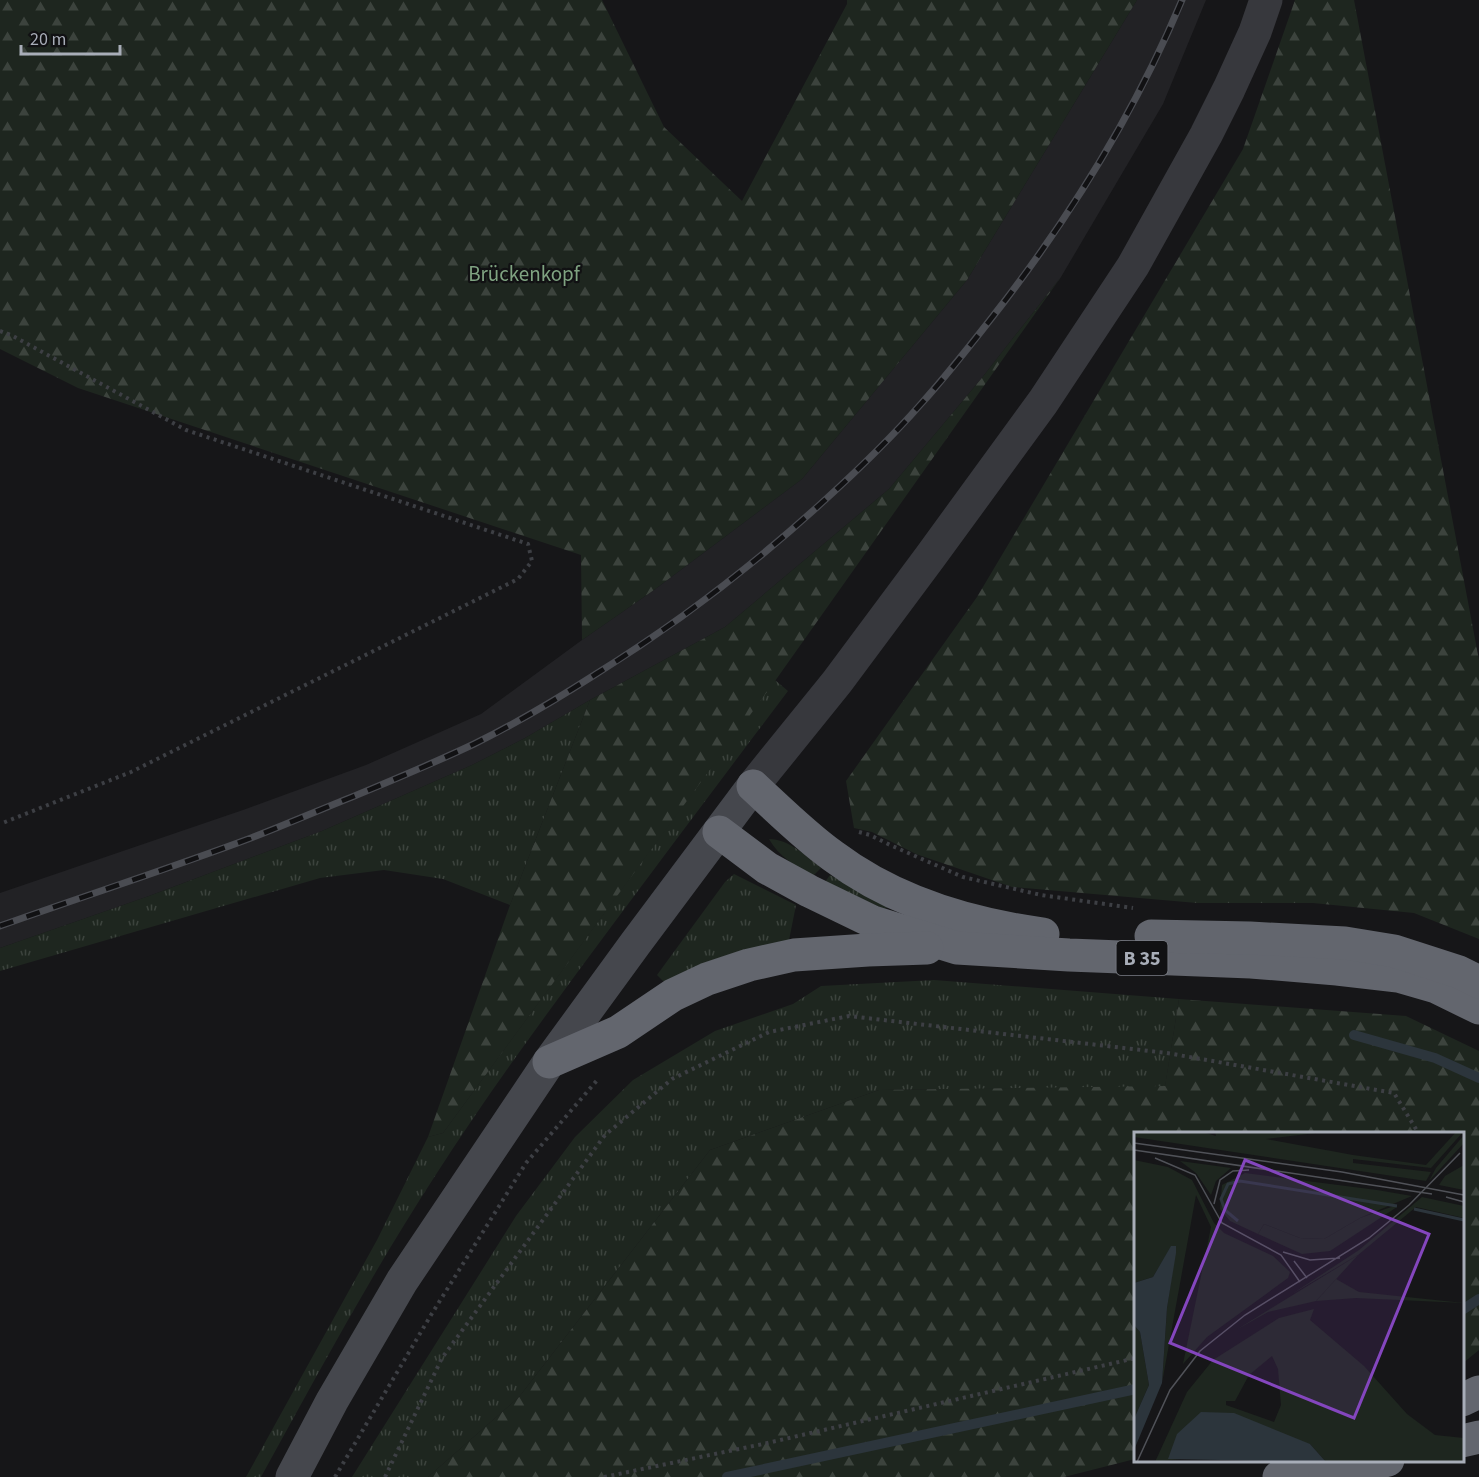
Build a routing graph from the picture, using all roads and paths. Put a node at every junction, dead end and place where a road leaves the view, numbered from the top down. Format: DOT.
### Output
graph roads {
  1 [pos="1266,0"];
  2 [pos="0,331"];
  3 [pos="753,786"];
  4 [pos="0,824"];
  5 [pos="719,832"];
  6 [pos="832,856"];
  7 [pos="1136,908"];
  8 [pos="957,948"];
  9 [pos="1479,982"];
  10 [pos="1479,1008"];
  11 [pos="549,1062"];
  12 [pos="607,1071"];
  13 [pos="1418,1132"];
  14 [pos="1134,1358"];
  15 [pos="1479,1392"];
  16 [pos="1464,1399"];
  17 [pos="1479,1437"];
  18 [pos="1464,1441"];
  19 [pos="1306,1462"];
  20 [pos="1384,1462"];
  21 [pos="292,1477"];
  22 [pos="335,1477"];
  23 [pos="385,1477"];
  24 [pos="604,1477"];
  25 [pos="1279,1477"];
  26 [pos="1325,1477"];
  1 -- 3 [label="street"];
  2 -- 4 [label="path"];
  3 -- 5 [label="street"];
  3 -- 6 [label="highway, B 35"];
  5 -- 8 [label="highway, B 35"];
  5 -- 11 [label="street"];
  6 -- 7 [label="path"];
  6 -- 9 [label="highway, B 35"];
  8 -- 10 [label="highway, B 35"];
  8 -- 11 [label="highway, B 35"];
  11 -- 21 [label="street"];
  12 -- 22 [label="path"];
  13 -- 23 [label="path"];
  14 -- 24 [label="path"];
  15 -- 16 [label="highway"];
  17 -- 18 [label="highway"];
  19 -- 25 [label="highway"];
  20 -- 26 [label="highway"];
}
